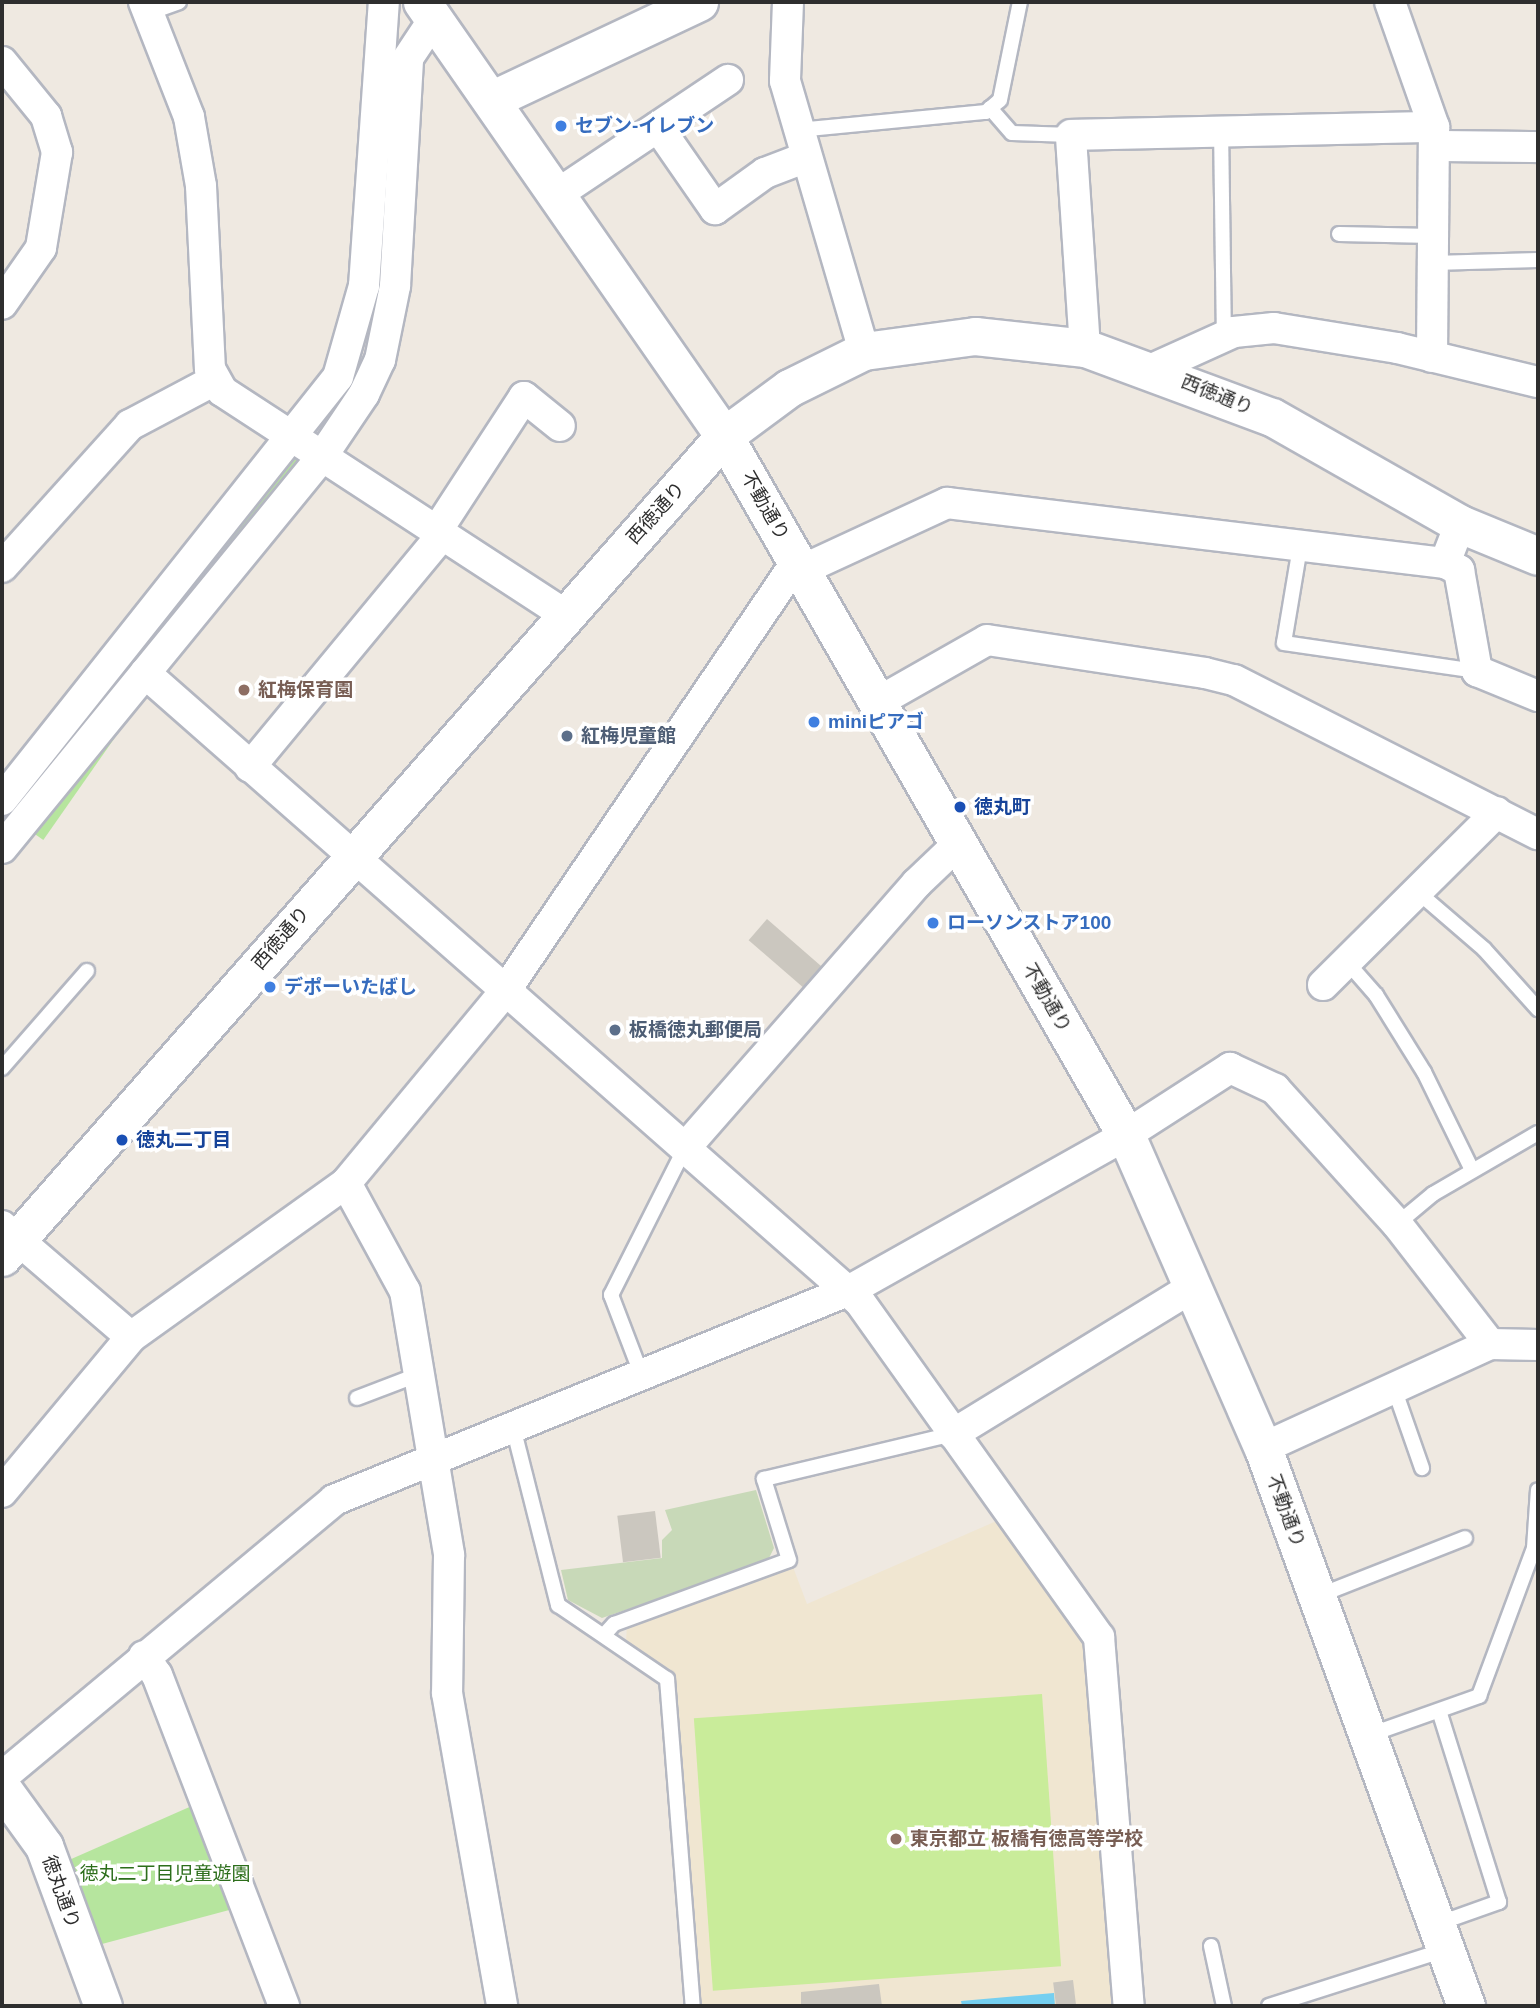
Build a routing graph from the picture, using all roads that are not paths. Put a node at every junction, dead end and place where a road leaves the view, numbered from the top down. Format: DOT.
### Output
graph roads {
  1 [pos="179,2"];
  2 [pos="384,2"];
  3 [pos="699,2"];
  4 [pos="788,2"];
  5 [pos="1020,2"];
  6 [pos="1390,2"];
  7 [pos="146,7"];
  8 [pos="428,10"];
  9 [pos="2,62"];
  10 [pos="728,80"];
  11 [pos="491,100"];
  12 [pos="990,108"];
  13 [pos="657,127"];
  14 [pos="1221,127"];
  15 [pos="1071,135"];
  16 [pos="1434,136"];
  17 [pos="801,144"];
  18 [pos="1538,147"];
  19 [pos="556,195"];
  20 [pos="1339,234"];
  21 [pos="1433,249"];
  22 [pos="1538,260"];
  23 [pos="2,304"];
  24 [pos="1224,336"];
  25 [pos="1085,348"];
  26 [pos="864,351"];
  27 [pos="1432,356"];
  28 [pos="1150,370"];
  29 [pos="215,380"];
  30 [pos="1538,382"];
  31 [pos="560,426"];
  32 [pos="724,436"];
  33 [pos="293,441"];
  34 [pos="321,458"];
  35 [pos="1460,524"];
  36 [pos="438,534"];
  37 [pos="1300,547"];
  38 [pos="1538,556"];
  39 [pos="1445,564"];
  40 [pos="799,565"];
  41 [pos="2,567"];
  42 [pos="565,615"];
  43 [pos="1477,671"];
  44 [pos="145,673"];
  45 [pos="1538,696"];
  46 [pos="878,702"];
  47 [pos="250,767"];
  48 [pos="2,800"];
  49 [pos="1497,813"];
  50 [pos="1538,834"];
  51 [pos="958,844"];
  52 [pos="2,848"];
  53 [pos="352,857"];
  54 [pos="1419,892"];
  55 [pos="1347,962"];
  56 [pos="87,971"];
  57 [pos="1323,985"];
  58 [pos="503,994"];
  59 [pos="1538,1009"];
  60 [pos="2,1068"];
  61 [pos="1538,1133"];
  62 [pos="1126,1135"];
  63 [pos="685,1148"];
  64 [pos="1472,1170"];
  65 [pos="346,1183"];
  66 [pos="1397,1224"];
  67 [pos="7,1241"];
  68 [pos="1193,1287"];
  69 [pos="850,1290"];
  70 [pos="131,1337"];
  71 [pos="1490,1344"];
  72 [pos="1538,1345"];
  73 [pos="420,1374"];
  74 [pos="643,1378"];
  75 [pos="1394,1388"];
  76 [pos="357,1398"];
  77 [pos="513,1427"];
  78 [pos="953,1434"];
  79 [pos="1263,1448"];
  80 [pos="432,1460"];
  81 [pos="1422,1468"];
  82 [pos="1538,1490"];
  83 [pos="2,1492"];
  84 [pos="1465,1538"];
  85 [pos="1532,1569"];
  86 [pos="1317,1596"];
  87 [pos="604,1635"];
  88 [pos="144,1656"];
  89 [pos="1439,1711"];
  90 [pos="1368,1736"];
  91 [pos="2,1777"];
  92 [pos="2,1788"];
  93 [pos="1440,1938"];
  94 [pos="1211,1946"];
  95 [pos="103,2006"];
  96 [pos="284,2006"];
  97 [pos="502,2006"];
  98 [pos="693,2006"];
  99 [pos="1129,2006"];
  100 [pos="1224,2006"];
  101 [pos="1269,2006"];
  102 [pos="1466,2006"];
  1 -- 7 [label="lane"];
  2 -- 33 [label="street"];
  3 -- 11 [label="street"];
  4 -- 17 [label="street"];
  5 -- 12 [label="lane"];
  6 -- 16 [label="street"];
  7 -- 29 [label="street"];
  8 -- 11 [label="street, 不動通り"];
  8 -- 34 [label="street"];
  9 -- 23 [label="street"];
  10 -- 13 [label="street"];
  11 -- 19 [label="street, 不動通り"];
  12 -- 15 [label="lane"];
  12 -- 17 [label="lane"];
  13 -- 17 [label="street"];
  13 -- 19 [label="street"];
  14 -- 15 [label="street"];
  14 -- 16 [label="street"];
  14 -- 24 [label="lane"];
  15 -- 25 [label="street"];
  16 -- 18 [label="street"];
  16 -- 21 [label="street"];
  17 -- 26 [label="street"];
  19 -- 32 [label="street, 不動通り"];
  20 -- 21 [label="lane"];
  21 -- 22 [label="lane"];
  21 -- 27 [label="street"];
  24 -- 27 [label="street"];
  24 -- 28 [label="street"];
  25 -- 26 [label="street, 西徳通り"];
  25 -- 28 [label="street, 西徳通り"];
  26 -- 32 [label="street, 西徳通り"];
  27 -- 30 [label="street"];
  28 -- 35 [label="street, 西徳通り"];
  29 -- 33 [label="street"];
  29 -- 41 [label="street"];
  31 -- 36 [label="street"];
  32 -- 40 [label="street, 不動通り"];
  32 -- 42 [label="street, 西徳通り"];
  33 -- 34 [label="street"];
  33 -- 48 [label="street"];
  34 -- 36 [label="street"];
  34 -- 44 [label="street"];
  35 -- 38 [label="street, 西徳通り"];
  35 -- 39 [label="street"];
  36 -- 42 [label="street"];
  36 -- 47 [label="street"];
  37 -- 39 [label="street"];
  37 -- 40 [label="street"];
  37 -- 43 [label="lane"];
  39 -- 43 [label="street"];
  40 -- 46 [label="street, 不動通り"];
  40 -- 58 [label="street"];
  42 -- 53 [label="street, 西徳通り"];
  43 -- 45 [label="street"];
  44 -- 47 [label="street"];
  44 -- 52 [label="street"];
  46 -- 49 [label="street"];
  46 -- 51 [label="street, 不動通り"];
  47 -- 53 [label="street"];
  49 -- 50 [label="street"];
  49 -- 54 [label="street"];
  51 -- 62 [label="street, 不動通り"];
  51 -- 63 [label="street"];
  53 -- 58 [label="street"];
  53 -- 67 [label="street, 西徳通り"];
  54 -- 55 [label="street"];
  54 -- 59 [label="lane"];
  55 -- 57 [label="street"];
  55 -- 64 [label="lane"];
  56 -- 60 [label="lane"];
  58 -- 63 [label="street"];
  58 -- 65 [label="street"];
  61 -- 64 [label="lane"];
  62 -- 66 [label="street"];
  62 -- 68 [label="street, 不動通り"];
  62 -- 69 [label="street"];
  63 -- 69 [label="street"];
  63 -- 74 [label="lane"];
  64 -- 66 [label="lane"];
  65 -- 70 [label="street"];
  65 -- 73 [label="street"];
  66 -- 71 [label="street"];
  67 -- 70 [label="street"];
  68 -- 78 [label="street"];
  68 -- 79 [label="street, 不動通り"];
  69 -- 74 [label="street"];
  69 -- 78 [label="street"];
  70 -- 83 [label="street"];
  71 -- 72 [label="street"];
  71 -- 75 [label="street"];
  73 -- 76 [label="lane"];
  73 -- 80 [label="street"];
  74 -- 77 [label="street"];
  75 -- 79 [label="street"];
  75 -- 81 [label="lane"];
  77 -- 80 [label="street"];
  77 -- 87 [label="lane"];
  78 -- 87 [label="lane"];
  78 -- 99 [label="street"];
  79 -- 86 [label="street, 不動通り"];
  80 -- 88 [label="street"];
  80 -- 97 [label="street"];
  82 -- 85 [label="lane"];
  84 -- 86 [label="lane"];
  85 -- 89 [label="lane"];
  86 -- 90 [label="street, 不動通り"];
  87 -- 98 [label="lane"];
  88 -- 91 [label="street"];
  88 -- 96 [label="street"];
  89 -- 90 [label="lane"];
  89 -- 93 [label="lane"];
  90 -- 93 [label="street, 不動通り"];
  92 -- 95 [label="street, 徳丸通り"];
  93 -- 101 [label="lane"];
  93 -- 102 [label="street, 不動通り"];
  94 -- 100 [label="lane"];
}
